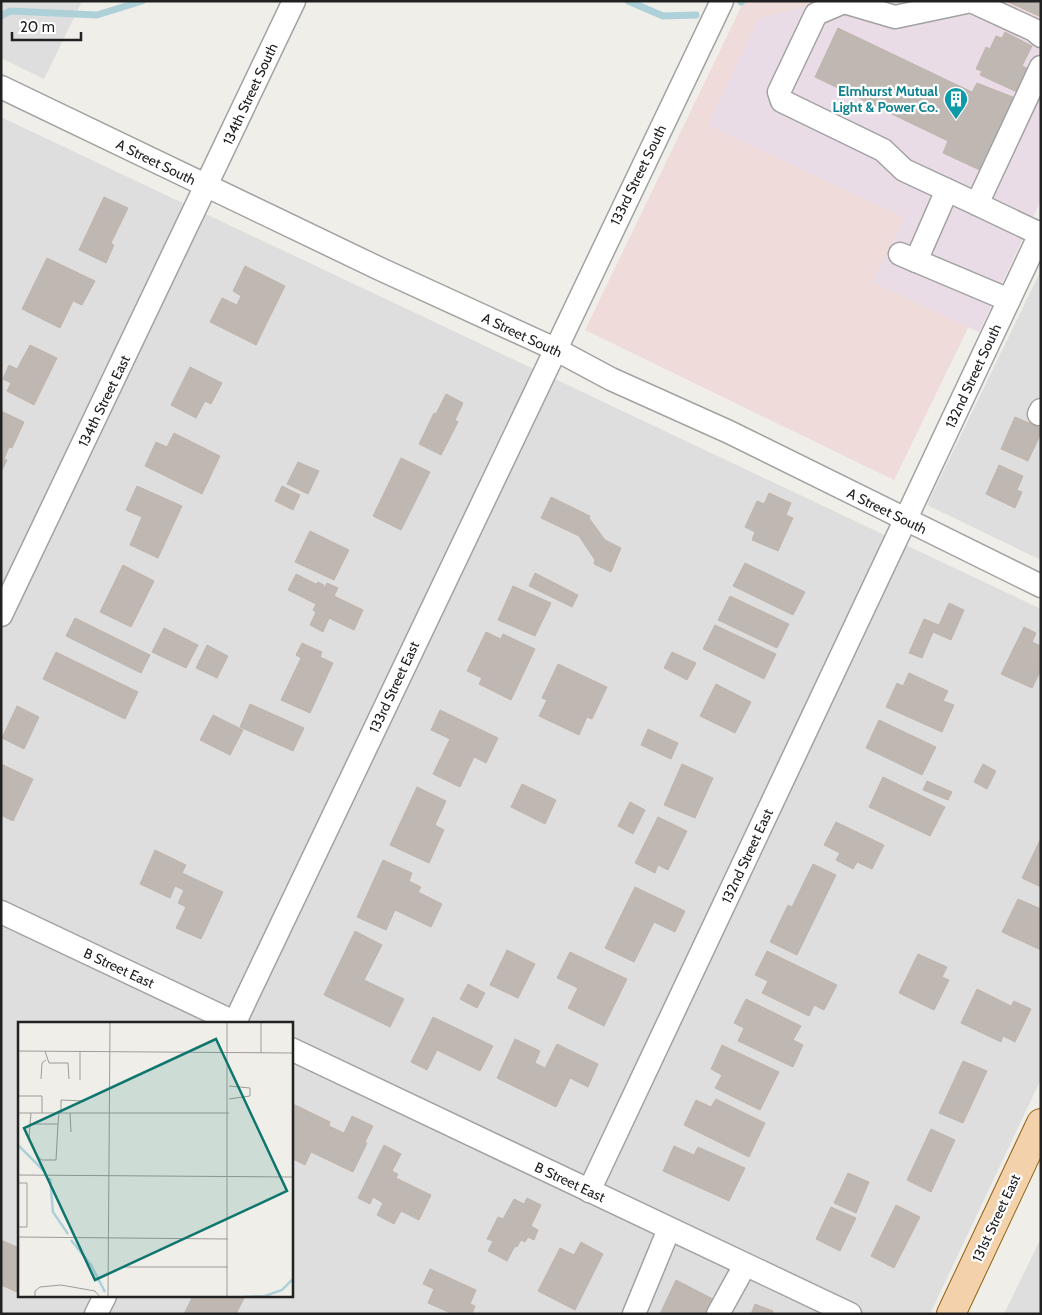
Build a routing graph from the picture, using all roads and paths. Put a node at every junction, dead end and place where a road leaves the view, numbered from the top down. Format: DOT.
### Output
graph roads {
  1 [pos="294,1"];
  2 [pos="722,1"];
  3 [pos="1041,36"];
  4 [pos="1041,67"];
  5 [pos="1,87"];
  6 [pos="206,186"];
  7 [pos="947,190"];
  8 [pos="977,204"];
  9 [pos="1039,240"];
  10 [pos="1009,300"];
  11 [pos="555,349"];
  12 [pos="905,520"];
  13 [pos="1041,586"];
  14 [pos="1,615"];
  15 [pos="1,912"];
  16 [pos="233,1022"];
  17 [pos="235,1022"];
  18 [pos="292,1049"];
  19 [pos="1041,1123"];
  20 [pos="589,1191"];
  21 [pos="669,1229"];
  22 [pos="745,1265"];
  23 [pos="104,1298"];
  24 [pos="96,1314"];
  25 [pos="634,1314"];
  26 [pos="718,1314"];
  27 [pos="850,1314"];
  28 [pos="951,1314"];
  1 -- 6 [label="street, 134th Street South"];
  2 -- 11 [label="street, 133rd Street South"];
  3 -- 7 [label="street"];
  4 -- 8 [label="street"];
  5 -- 6 [label="street, A Street South"];
  6 -- 11 [label="street, A Street South"];
  6 -- 14 [label="street, 134th Street East"];
  7 -- 8 [label="street"];
  7 -- 10 [label="street"];
  8 -- 9 [label="street"];
  9 -- 10 [label="street, 132nd Street South"];
  10 -- 12 [label="street, 132nd Street South"];
  11 -- 12 [label="street, A Street South"];
  11 -- 17 [label="street, 133rd Street East"];
  12 -- 13 [label="street, A Street South"];
  12 -- 20 [label="street, 132nd Street East"];
  15 -- 16 [label="street, B Street East"];
  18 -- 20 [label="street, B Street East"];
  19 -- 28 [label="main road, 131st Street East"];
  20 -- 21 [label="street, B Street East"];
  21 -- 22 [label="street, B Street East"];
  21 -- 25 [label="street"];
  22 -- 26 [label="street"];
  22 -- 27 [label="street, B Street East"];
  23 -- 24 [label="street"];
}
